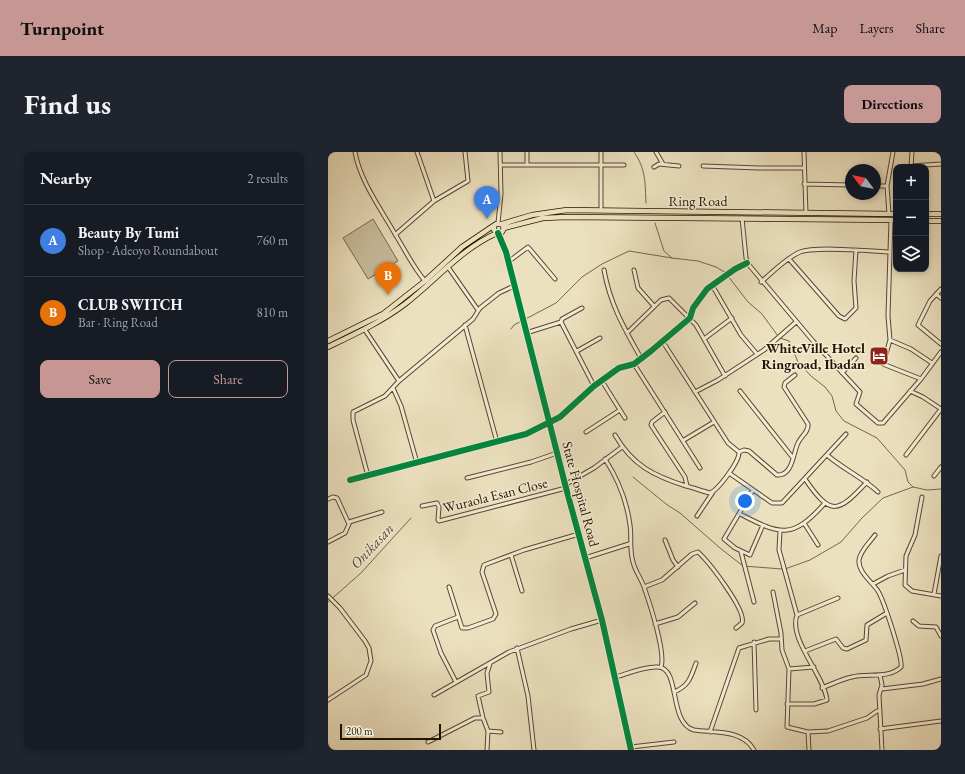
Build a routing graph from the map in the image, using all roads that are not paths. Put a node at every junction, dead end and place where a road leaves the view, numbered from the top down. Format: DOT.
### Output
graph roads {
  1 [pos="355,152"];
  2 [pos="417,152"];
  3 [pos="465,152"];
  4 [pos="500,152"];
  5 [pos="527,152"];
  6 [pos="601,152"];
  7 [pos="656,152"];
  8 [pos="804,152"];
  9 [pos="893,152"];
  10 [pos="912,152"];
  11 [pos="501,164"];
  12 [pos="527,164"];
  13 [pos="663,164"];
  14 [pos="911,164"];
  15 [pos="941,164"];
  16 [pos="601,165"];
  17 [pos="624,165"];
  18 [pos="929,165"];
  19 [pos="679,166"];
  20 [pos="703,166"];
  21 [pos="654,167"];
  22 [pos="804,168"];
  23 [pos="804,184"];
  24 [pos="845,185"];
  25 [pos="881,186"];
  26 [pos="888,186"];
  27 [pos="434,201"];
  28 [pos="601,210"];
  29 [pos="806,213"];
  30 [pos="889,214"];
  31 [pos="893,214"];
  32 [pos="929,214"];
  33 [pos="941,214"];
  34 [pos="742,218"];
  35 [pos="893,220"];
  36 [pos="929,221"];
  37 [pos="941,221"];
  38 [pos="500,228"];
  39 [pos="893,228"];
  40 [pos="396,234"];
  41 [pos="856,250"];
  42 [pos="890,252"];
  43 [pos="789,259"];
  44 [pos="508,262"];
  45 [pos="747,263"];
  46 [pos="448,267"];
  47 [pos="604,270"];
  48 [pos="634,270"];
  49 [pos="555,280"];
  50 [pos="426,281"];
  51 [pos="761,282"];
  52 [pos="712,285"];
  53 [pos="514,286"];
  54 [pos="941,289"];
  55 [pos="936,294"];
  56 [pos="941,298"];
  57 [pos="654,306"];
  58 [pos="582,308"];
  59 [pos="478,310"];
  60 [pos="690,318"];
  61 [pos="732,318"];
  62 [pos="561,322"];
  63 [pos="796,322"];
  64 [pos="465,325"];
  65 [pos="365,330"];
  66 [pos="627,333"];
  67 [pos="526,334"];
  68 [pos="600,338"];
  69 [pos="704,339"];
  70 [pos="890,340"];
  71 [pos="328,341"];
  72 [pos="663,342"];
  73 [pos="941,344"];
  74 [pos="328,347"];
  75 [pos="577,351"];
  76 [pos="941,352"];
  77 [pos="757,354"];
  78 [pos="641,358"];
  79 [pos="856,358"];
  80 [pos="932,363"];
  81 [pos="634,364"];
  82 [pos="842,373"];
  83 [pos="725,376"];
  84 [pos="796,376"];
  85 [pos="921,379"];
  86 [pos="400,381"];
  87 [pos="602,381"];
  88 [pos="594,386"];
  89 [pos="394,388"];
  90 [pos="740,391"];
  91 [pos="910,391"];
  92 [pos="695,392"];
  93 [pos="941,409"];
  94 [pos="620,410"];
  95 [pos="665,412"];
  96 [pos="625,418"];
  97 [pos="714,422"];
  98 [pos="550,423"];
  99 [pos="586,432"];
  100 [pos="846,434"];
  101 [pos="616,435"];
  102 [pos="684,440"];
  103 [pos="498,442"];
  104 [pos="622,447"];
  105 [pos="739,452"];
  106 [pos="557,453"];
  107 [pos="827,455"];
  108 [pos="906,455"];
  109 [pos="793,458"];
  110 [pos="606,459"];
  111 [pos="417,463"];
  112 [pos="941,467"];
  113 [pos="700,468"];
  114 [pos="729,473"];
  115 [pos="368,476"];
  116 [pos="934,476"];
  117 [pos="467,478"];
  118 [pos="805,479"];
  119 [pos="350,480"];
  120 [pos="867,482"];
  121 [pos="687,486"];
  122 [pos="566,488"];
  123 [pos="753,490"];
  124 [pos="713,492"];
  125 [pos="878,492"];
  126 [pos="922,497"];
  127 [pos="328,499"];
  128 [pos="825,503"];
  129 [pos="422,506"];
  130 [pos="382,512"];
  131 [pos="740,514"];
  132 [pos="697,516"];
  133 [pos="349,522"];
  134 [pos="804,523"];
  135 [pos="763,525"];
  136 [pos="780,531"];
  137 [pos="579,534"];
  138 [pos="875,535"];
  139 [pos="665,540"];
  140 [pos="328,542"];
  141 [pos="629,544"];
  142 [pos="818,545"];
  143 [pos="741,551"];
  144 [pos="511,555"];
  145 [pos="941,556"];
  146 [pos="585,558"];
  147 [pos="678,567"];
  148 [pos="905,570"];
  149 [pos="900,573"];
  150 [pos="905,577"];
  151 [pos="873,584"];
  152 [pos="449,586"];
  153 [pos="644,587"];
  154 [pos="522,591"];
  155 [pos="773,592"];
  156 [pos="934,594"];
  157 [pos="328,596"];
  158 [pos="941,596"];
  159 [pos="838,598"];
  160 [pos="754,602"];
  161 [pos="695,603"];
  162 [pos="887,613"];
  163 [pos="797,615"];
  164 [pos="458,617"];
  165 [pos="602,620"];
  166 [pos="913,621"];
  167 [pos="655,624"];
  168 [pos="736,628"];
  169 [pos="941,636"];
  170 [pos="780,640"];
  171 [pos="754,642"];
  172 [pos="517,648"];
  173 [pos="805,650"];
  174 [pos="490,663"];
  175 [pos="696,663"];
  176 [pos="814,667"];
  177 [pos="662,668"];
  178 [pos="789,669"];
  179 [pos="880,675"];
  180 [pos="616,677"];
  181 [pos="941,679"];
  182 [pos="456,682"];
  183 [pos="822,688"];
  184 [pos="882,689"];
  185 [pos="674,692"];
  186 [pos="434,695"];
  187 [pos="328,700"];
  188 [pos="787,704"];
  189 [pos="756,710"];
  190 [pos="880,710"];
  191 [pos="483,718"];
  192 [pos="941,722"];
  193 [pos="880,729"];
  194 [pos="488,731"];
  195 [pos="501,732"];
  196 [pos="710,732"];
  197 [pos="808,732"];
  198 [pos="428,742"];
  199 [pos="674,742"];
  200 [pos="631,748"];
  201 [pos="487,750"];
  202 [pos="534,750"];
  203 [pos="754,750"];
  204 [pos="809,750"];
  205 [pos="882,750"];
  1 -- 40 [label="street"];
  2 -- 27 [label="street"];
  3 -- 27 [label="street"];
  4 -- 11 [label="street, State Hospital Road"];
  5 -- 12 [label="street"];
  6 -- 16 [label="street"];
  7 -- 13 [label="street"];
  8 -- 22 [label="street"];
  9 -- 26 [label="street"];
  10 -- 14 [label="street"];
  11 -- 12 [label="street"];
  11 -- 38 [label="street, State Hospital Road"];
  12 -- 16 [label="street"];
  13 -- 19 [label="street"];
  13 -- 21 [label="street"];
  15 -- 18 [label="street"];
  16 -- 17 [label="street"];
  16 -- 28 [label="street"];
  20 -- 22 [label="street"];
  22 -- 23 [label="street"];
  23 -- 24 [label="street"];
  23 -- 29 [label="street"];
  25 -- 26 [label="street"];
  26 -- 30 [label="street"];
  27 -- 40 [label="street"];
  28 -- 29 [label="main road, Ring Road"];
  28 -- 38 [label="main road, Ring Road"];
  29 -- 30 [label="main road, Ring Road"];
  30 -- 31 [label="main road, Ring Road"];
  32 -- 33 [label="main road"];
  34 -- 35 [label="main road, Ring Road"];
  34 -- 38 [label="main road, Ring Road"];
  34 -- 45 [label="street"];
  36 -- 37 [label="main road"];
  38 -- 44 [label="street, State Hospital Road"];
  38 -- 46 [label="main road, Ring Road"];
  38 -- 50 [label="main road, Ring Road"];
  39 -- 42 [label="street"];
  40 -- 50 [label="street"];
  41 -- 42 [label="street"];
  41 -- 43 [label="street"];
  41 -- 43 [label="street"];
  42 -- 70 [label="street"];
  43 -- 51 [label="street"];
  44 -- 49 [label="street"];
  44 -- 53 [label="street, State Hospital Road"];
  45 -- 51 [label="street"];
  45 -- 52 [label="street"];
  46 -- 59 [label="street"];
  46 -- 65 [label="main road, Ring Road"];
  47 -- 66 [label="street"];
  48 -- 57 [label="street"];
  50 -- 71 [label="main road, Ring Road"];
  51 -- 63 [label="street"];
  52 -- 60 [label="street"];
  52 -- 61 [label="street"];
  53 -- 59 [label="street"];
  53 -- 67 [label="street, State Hospital Road"];
  54 -- 55 [label="street"];
  55 -- 56 [label="street"];
  55 -- 73 [label="street"];
  57 -- 60 [label="street"];
  57 -- 66 [label="street"];
  58 -- 62 [label="street"];
  59 -- 64 [label="street"];
  60 -- 69 [label="street"];
  60 -- 72 [label="street"];
  61 -- 69 [label="street"];
  61 -- 77 [label="street"];
  62 -- 67 [label="street"];
  62 -- 75 [label="street"];
  63 -- 77 [label="street"];
  63 -- 82 [label="street"];
  64 -- 86 [label="street"];
  64 -- 103 [label="street"];
  65 -- 74 [label="main road, Ring Road"];
  65 -- 86 [label="street"];
  66 -- 78 [label="street"];
  67 -- 98 [label="street, State Hospital Road"];
  68 -- 75 [label="street"];
  69 -- 83 [label="street"];
  70 -- 80 [label="street"];
  70 -- 85 [label="street"];
  72 -- 78 [label="street"];
  72 -- 92 [label="street"];
  75 -- 88 [label="street"];
  76 -- 80 [label="street"];
  77 -- 83 [label="street"];
  78 -- 81 [label="street"];
  79 -- 82 [label="street"];
  80 -- 85 [label="street"];
  81 -- 87 [label="street"];
  81 -- 95 [label="street"];
  82 -- 91 [label="street"];
  83 -- 92 [label="street"];
  84 -- 109 [label="street"];
  85 -- 91 [label="street"];
  86 -- 89 [label="street"];
  87 -- 88 [label="street"];
  87 -- 94 [label="street"];
  88 -- 98 [label="street"];
  89 -- 111 [label="street"];
  89 -- 115 [label="street"];
  90 -- 109 [label="street"];
  91 -- 93 [label="street"];
  92 -- 97 [label="street"];
  93 -- 108 [label="street"];
  94 -- 96 [label="street"];
  94 -- 99 [label="street"];
  95 -- 102 [label="street"];
  95 -- 121 [label="street"];
  97 -- 102 [label="street"];
  97 -- 105 [label="street"];
  98 -- 103 [label="street"];
  98 -- 106 [label="street, State Hospital Road"];
  100 -- 107 [label="street"];
  101 -- 104 [label="street"];
  102 -- 113 [label="street"];
  103 -- 111 [label="street"];
  104 -- 110 [label="street"];
  104 -- 121 [label="street"];
  105 -- 109 [label="street"];
  105 -- 114 [label="street"];
  106 -- 117 [label="street"];
  106 -- 122 [label="street, State Hospital Road"];
  107 -- 118 [label="street"];
  107 -- 120 [label="street"];
  110 -- 122 [label="street"];
  110 -- 141 [label="street"];
  111 -- 115 [label="street"];
  112 -- 116 [label="street"];
  114 -- 123 [label="street"];
  114 -- 124 [label="street"];
  115 -- 119 [label="street"];
  118 -- 123 [label="street"];
  118 -- 128 [label="street"];
  120 -- 125 [label="street"];
  120 -- 128 [label="street"];
  121 -- 124 [label="street"];
  122 -- 129 [label="street, Wuraola Esan Close"];
  122 -- 137 [label="street, State Hospital Road"];
  123 -- 131 [label="street"];
  124 -- 132 [label="street"];
  126 -- 148 [label="street"];
  127 -- 133 [label="street"];
  128 -- 134 [label="street"];
  130 -- 133 [label="street"];
  131 -- 135 [label="street"];
  131 -- 143 [label="street"];
  133 -- 140 [label="street"];
  134 -- 136 [label="street"];
  134 -- 142 [label="street"];
  135 -- 136 [label="street"];
  135 -- 143 [label="street"];
  136 -- 163 [label="street"];
  137 -- 144 [label="street"];
  137 -- 146 [label="street, State Hospital Road"];
  138 -- 151 [label="street"];
  139 -- 147 [label="street"];
  141 -- 146 [label="street"];
  141 -- 153 [label="street"];
  143 -- 160 [label="street"];
  144 -- 154 [label="street"];
  144 -- 164 [label="street"];
  145 -- 156 [label="street"];
  146 -- 165 [label="street, State Hospital Road"];
  147 -- 153 [label="street"];
  147 -- 168 [label="street"];
  148 -- 149 [label="street"];
  148 -- 150 [label="street"];
  149 -- 150 [label="street"];
  149 -- 151 [label="street"];
  150 -- 156 [label="street"];
  151 -- 162 [label="street"];
  152 -- 164 [label="street"];
  153 -- 167 [label="street"];
  155 -- 170 [label="street"];
  156 -- 158 [label="street"];
  157 -- 187 [label="street"];
  159 -- 163 [label="street"];
  161 -- 167 [label="street"];
  162 -- 173 [label="street"];
  162 -- 179 [label="street"];
  163 -- 173 [label="street"];
  164 -- 182 [label="street"];
  165 -- 172 [label="street"];
  165 -- 180 [label="street, State Hospital Road"];
  166 -- 169 [label="street"];
  167 -- 177 [label="street"];
  170 -- 171 [label="street"];
  170 -- 178 [label="street"];
  171 -- 189 [label="street"];
  171 -- 196 [label="street"];
  172 -- 174 [label="street"];
  172 -- 202 [label="street"];
  173 -- 176 [label="street"];
  174 -- 182 [label="street"];
  174 -- 191 [label="street"];
  175 -- 185 [label="street"];
  176 -- 178 [label="street"];
  176 -- 183 [label="street"];
  177 -- 180 [label="street"];
  177 -- 185 [label="street"];
  178 -- 188 [label="street"];
  179 -- 183 [label="street"];
  179 -- 184 [label="street"];
  180 -- 200 [label="street, State Hospital Road"];
  181 -- 184 [label="street"];
  182 -- 186 [label="street"];
  183 -- 188 [label="street"];
  184 -- 190 [label="street"];
  185 -- 196 [label="street"];
  188 -- 197 [label="street"];
  190 -- 193 [label="street"];
  190 -- 197 [label="street"];
  191 -- 194 [label="street"];
  191 -- 198 [label="street"];
  192 -- 193 [label="street"];
  193 -- 205 [label="street"];
  194 -- 195 [label="street"];
  194 -- 201 [label="street"];
  196 -- 203 [label="street"];
  197 -- 204 [label="street"];
  199 -- 200 [label="street"];
}
